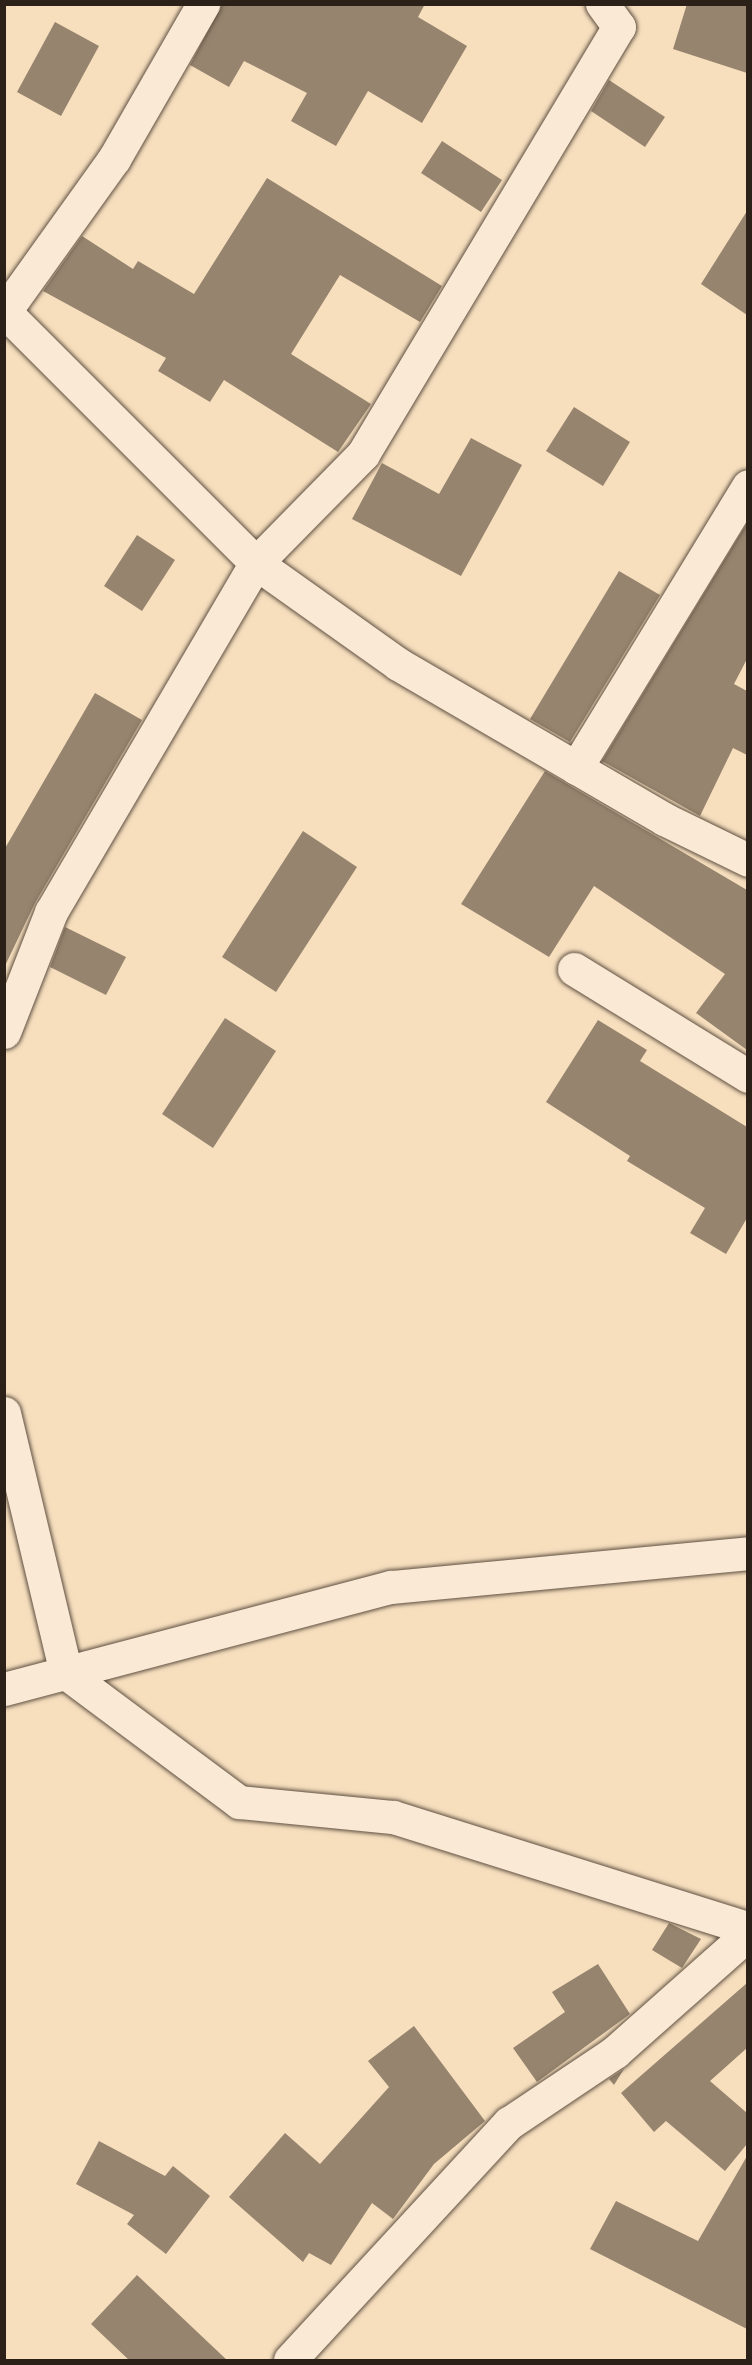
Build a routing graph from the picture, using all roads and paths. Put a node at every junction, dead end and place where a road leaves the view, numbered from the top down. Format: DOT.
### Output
graph roads {
  1 [pos="203,4"];
  2 [pos="602,4"];
  3 [pos="5,311"];
  4 [pos="747,486"];
  5 [pos="256,563"];
  6 [pos="576,768"];
  7 [pos="747,860"];
  8 [pos="574,969"];
  9 [pos="4,1032"];
  10 [pos="747,1077"];
  11 [pos="4,1413"];
  12 [pos="747,1553"];
  13 [pos="66,1672"];
  14 [pos="4,1689"];
  15 [pos="747,1928"];
  16 [pos="747,1934"];
  17 [pos="290,2361"];
  1 -- 3 [label="street"];
  2 -- 5 [label="street"];
  3 -- 5 [label="street"];
  4 -- 6 [label="street"];
  5 -- 6 [label="street"];
  5 -- 9 [label="street"];
  6 -- 7 [label="street"];
  8 -- 10 [label="street"];
  11 -- 13 [label="street"];
  12 -- 13 [label="street"];
  13 -- 14 [label="street"];
  13 -- 15 [label="street"];
  16 -- 17 [label="street"];
}
